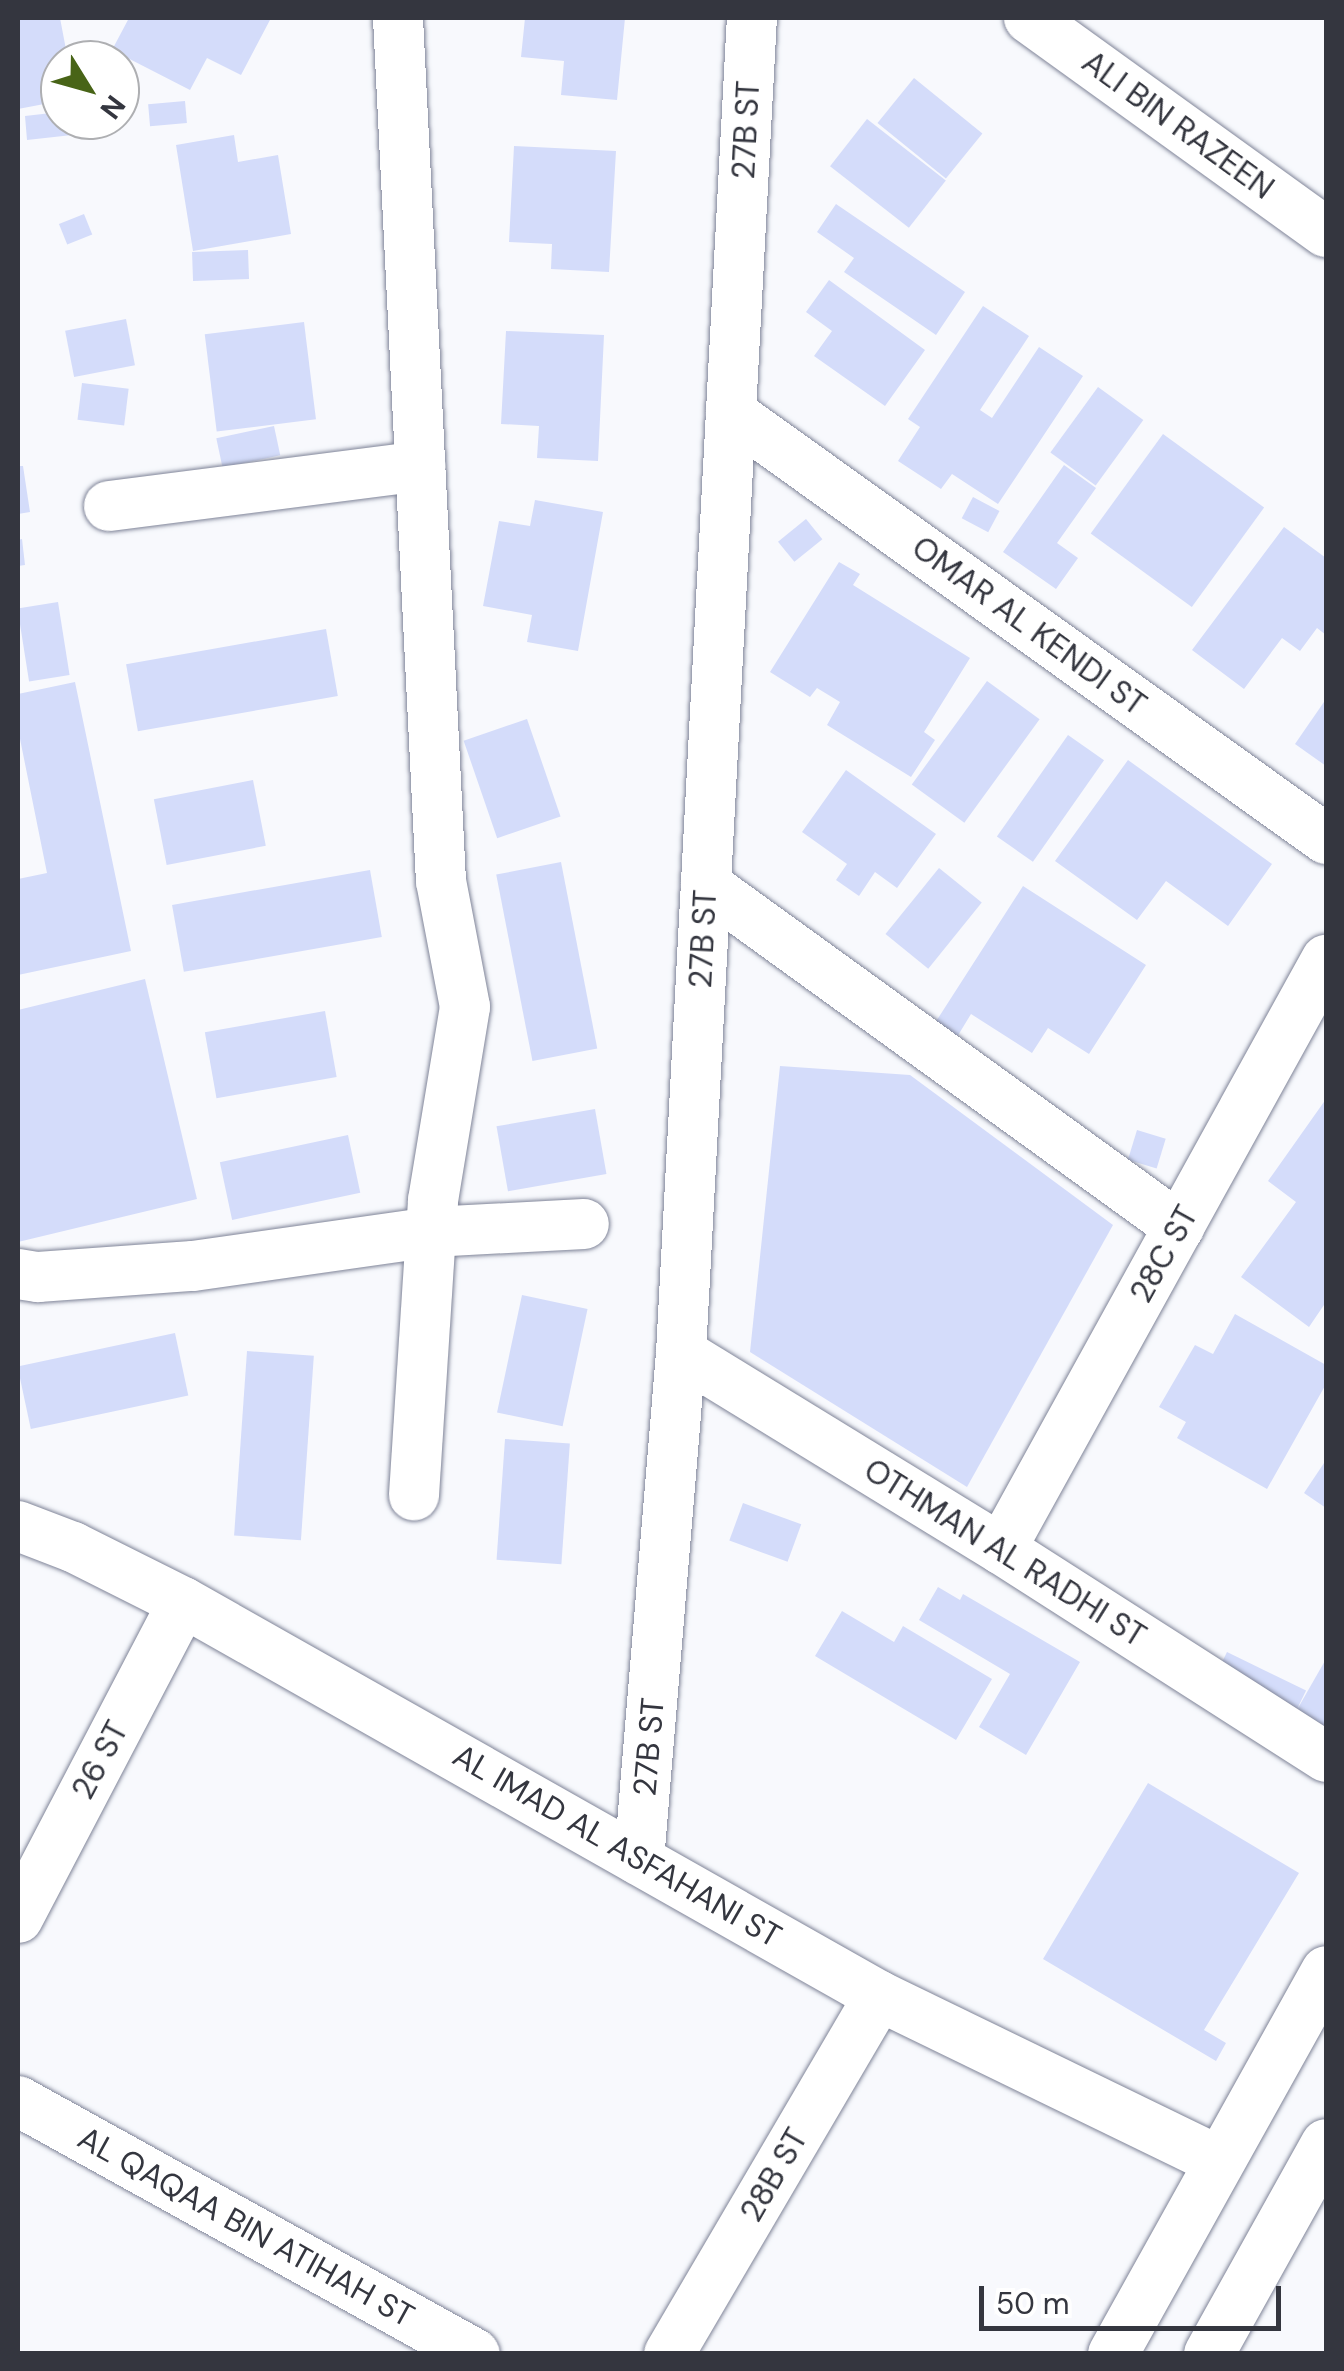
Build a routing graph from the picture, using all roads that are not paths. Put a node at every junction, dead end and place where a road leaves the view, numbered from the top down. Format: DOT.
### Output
graph roads {
  1 [pos="398,18"];
  2 [pos="752,18"];
  3 [pos="1029,18"];
  4 [pos="1326,232"];
  5 [pos="731,413"];
  6 [pos="420,466"];
  7 [pos="109,506"];
  8 [pos="1326,839"];
  9 [pos="706,885"];
  10 [pos="1326,960"];
  11 [pos="584,1224"];
  12 [pos="1179,1228"];
  13 [pos="431,1232"];
  14 [pos="18,1274"];
  15 [pos="681,1353"];
  16 [pos="414,1496"];
  17 [pos="18,1526"];
  18 [pos="1001,1549"];
  19 [pos="184,1602"];
  20 [pos="1326,1758"];
  21 [pos="640,1860"];
  22 [pos="18,1918"];
  23 [pos="1326,1971"];
  24 [pos="879,1996"];
  25 [pos="18,2101"];
  26 [pos="1219,2161"];
  27 [pos="1320,2165"];
  28 [pos="475,2354"];
  29 [pos="669,2354"];
  30 [pos="1113,2354"];
  31 [pos="1209,2354"];
  1 -- 6 [label="street"];
  2 -- 5 [label="street, 27B ST"];
  3 -- 4 [label="street, ALI BIN RAZEEN"];
  5 -- 8 [label="street, OMAR AL KENDI ST"];
  5 -- 9 [label="street, 27B ST"];
  6 -- 7 [label="street"];
  6 -- 13 [label="street"];
  9 -- 12 [label="street"];
  9 -- 15 [label="street, 27B ST"];
  10 -- 12 [label="street, 28C ST"];
  11 -- 13 [label="street"];
  12 -- 18 [label="street, 28C ST"];
  13 -- 14 [label="street"];
  13 -- 16 [label="street"];
  15 -- 18 [label="street, OTHMAN AL RADHI ST"];
  15 -- 21 [label="street, 27B ST"];
  17 -- 19 [label="street, AL IMAD AL ASFAHANI ST"];
  18 -- 20 [label="street, OTHMAN AL RADHI ST"];
  19 -- 21 [label="street, AL IMAD AL ASFAHANI ST"];
  19 -- 22 [label="street, 26 ST"];
  21 -- 24 [label="street, AL IMAD AL ASFAHANI ST"];
  23 -- 26 [label="street"];
  24 -- 26 [label="street, AL IMAD AL ASFAHANI ST"];
  24 -- 29 [label="street, 28B ST"];
  25 -- 28 [label="street, AL QAQAA BIN ATIHAH ST"];
  26 -- 30 [label="street"];
  27 -- 31 [label="street"];
}
